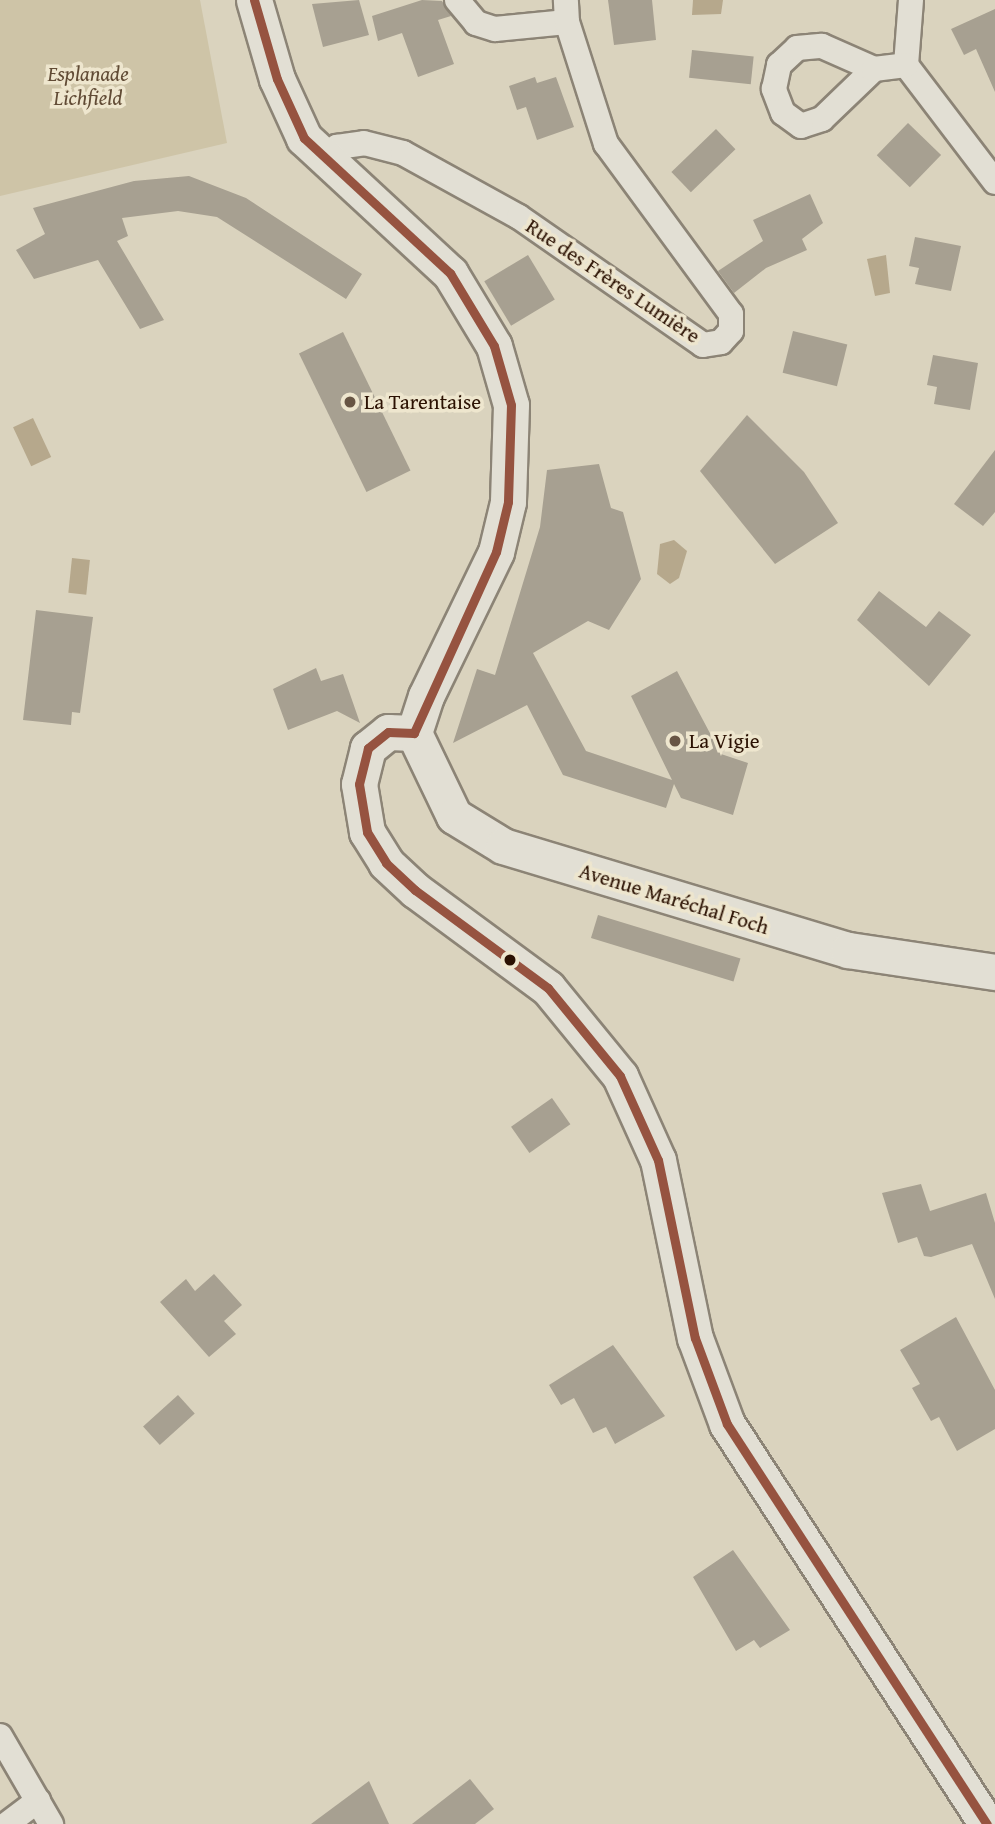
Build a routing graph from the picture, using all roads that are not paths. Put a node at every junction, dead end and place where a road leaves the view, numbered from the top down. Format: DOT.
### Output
graph roads {
  1 [pos="254,0"];
  2 [pos="457,0"];
  3 [pos="911,0"];
  4 [pos="567,11"];
  5 [pos="906,65"];
  6 [pos="874,69"];
  7 [pos="324,159"];
  8 [pos="995,182"];
  9 [pos="414,733"];
  10 [pos="995,972"];
  11 [pos="0,1736"];
  12 [pos="38,1801"];
  13 [pos="7,1824"];
  14 [pos="51,1824"];
  15 [pos="986,1824"];
  1 -- 7 [label="main road"];
  2 -- 4 [label="street, Rue des Frères Lumière"];
  3 -- 5 [label="street"];
  4 -- 7 [label="street, Rue des Frères Lumière"];
  5 -- 6 [label="street"];
  5 -- 8 [label="street"];
  7 -- 9 [label="main road"];
  9 -- 10 [label="main road, Avenue Maréchal Foch"];
  9 -- 15 [label="main road"];
  11 -- 12 [label="street"];
  12 -- 13 [label="street"];
  12 -- 14 [label="street"];
}
